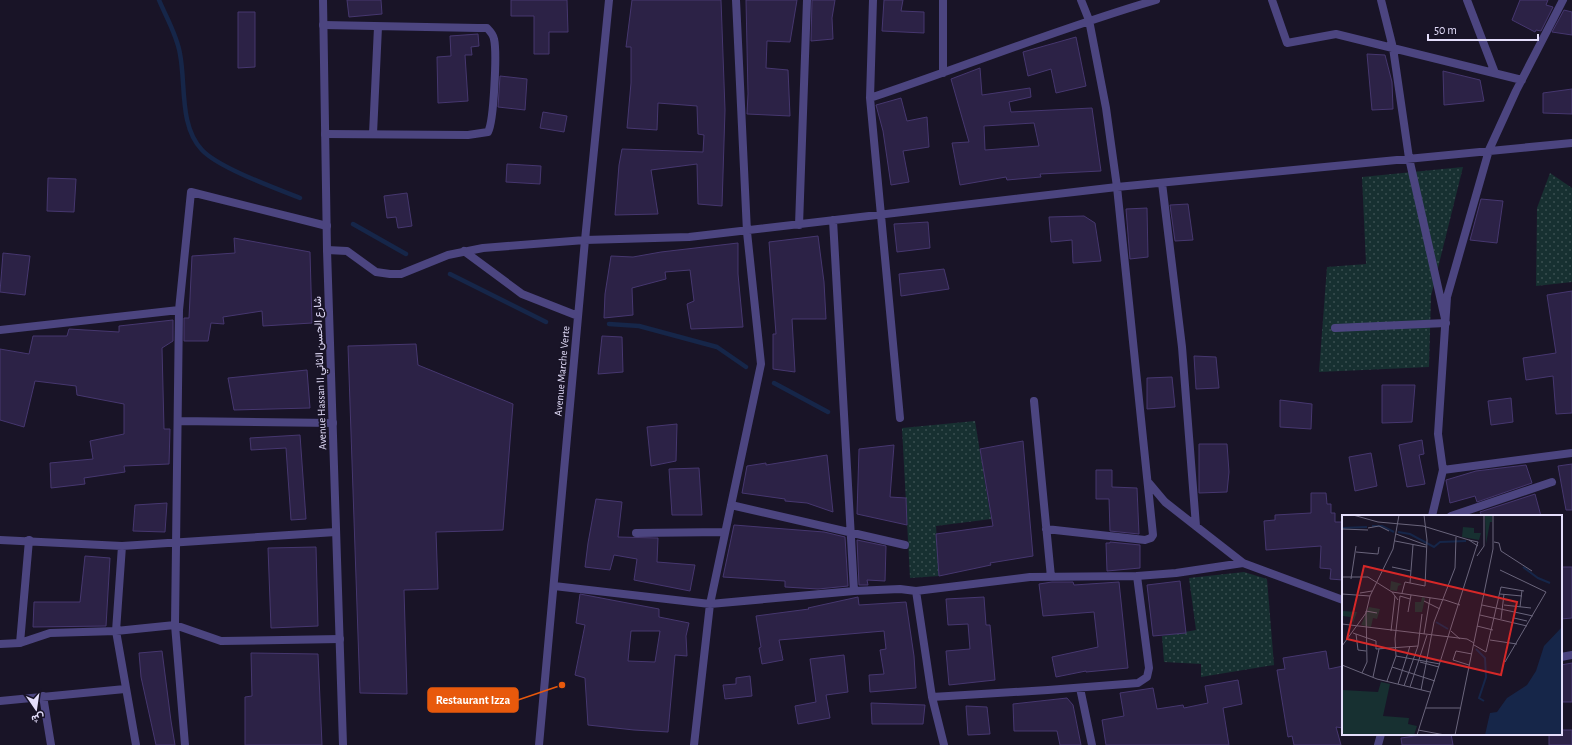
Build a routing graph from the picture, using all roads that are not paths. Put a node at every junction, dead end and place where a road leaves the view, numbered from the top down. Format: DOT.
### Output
graph roads {
  1 [pos="323,0"];
  2 [pos="609,0"];
  3 [pos="736,0"];
  4 [pos="807,0"];
  5 [pos="873,0"];
  6 [pos="944,0"];
  7 [pos="1081,0"];
  8 [pos="1156,0"];
  9 [pos="1272,0"];
  10 [pos="1381,0"];
  11 [pos="1467,0"];
  12 [pos="1563,0"];
  13 [pos="1089,20"];
  14 [pos="323,25"];
  15 [pos="378,27"];
  16 [pos="1393,48"];
  17 [pos="943,73"];
  18 [pos="1495,73"];
  19 [pos="1522,80"];
  20 [pos="870,98"];
  21 [pos="325,134"];
  22 [pos="373,134"];
  23 [pos="1572,143"];
  24 [pos="1489,150"];
  25 [pos="1409,158"];
  26 [pos="1162,183"];
  27 [pos="1117,187"];
  28 [pos="881,216"];
  29 [pos="833,220"];
  30 [pos="799,225"];
  31 [pos="327,226"];
  32 [pos="747,232"];
  33 [pos="585,240"];
  34 [pos="327,250"];
  35 [pos="464,251"];
  36 [pos="179,310"];
  37 [pos="578,316"];
  38 [pos="1446,323"];
  39 [pos="1335,328"];
  40 [pos="0,330"];
  41 [pos="1034,401"];
  42 [pos="900,418"];
  43 [pos="178,421"];
  44 [pos="333,423"];
  45 [pos="1572,453"];
  46 [pos="1443,470"];
  47 [pos="1552,482"];
  48 [pos="1149,484"];
  49 [pos="731,505"];
  50 [pos="1432,515"];
  51 [pos="1454,515"];
  52 [pos="1196,526"];
  53 [pos="1046,528"];
  54 [pos="336,532"];
  55 [pos="725,532"];
  56 [pos="636,533"];
  57 [pos="851,533"];
  58 [pos="0,540"];
  59 [pos="29,540"];
  60 [pos="176,543"];
  61 [pos="905,545"];
  62 [pos="122,546"];
  63 [pos="1243,563"];
  64 [pos="1137,576"];
  65 [pos="1051,577"];
  66 [pos="554,586"];
  67 [pos="854,591"];
  68 [pos="916,591"];
  69 [pos="1342,600"];
  70 [pos="710,604"];
  71 [pos="175,625"];
  72 [pos="116,632"];
  73 [pos="340,639"];
  74 [pos="20,643"];
  75 [pos="0,644"];
  76 [pos="1572,655"];
  77 [pos="1562,657"];
  78 [pos="1080,688"];
  79 [pos="125,689"];
  80 [pos="43,696"];
  81 [pos="932,696"];
  82 [pos="0,701"];
  83 [pos="1381,735"];
  84 [pos="51,745"];
  85 [pos="136,745"];
  86 [pos="186,745"];
  87 [pos="343,745"];
  88 [pos="539,745"];
  89 [pos="694,745"];
  90 [pos="944,745"];
  91 [pos="1092,745"];
  92 [pos="1378,745"];
  1 -- 14 [label="street, Avenue Hassan II شارع الحسن الثاني"];
  2 -- 33 [label="street, Avenue Marche Verte"];
  3 -- 32 [label="street"];
  4 -- 30 [label="street"];
  5 -- 20 [label="street"];
  6 -- 17 [label="street"];
  7 -- 13 [label="street"];
  8 -- 13 [label="street"];
  9 -- 16 [label="street"];
  10 -- 16 [label="street"];
  11 -- 18 [label="street"];
  12 -- 19 [label="street"];
  13 -- 17 [label="street"];
  13 -- 27 [label="street"];
  14 -- 15 [label="street"];
  14 -- 21 [label="street, Avenue Hassan II شارع الحسن الثاني"];
  15 -- 22 [label="street"];
  15 -- 22 [label="street"];
  16 -- 18 [label="street"];
  16 -- 25 [label="street"];
  17 -- 20 [label="street"];
  18 -- 19 [label="street"];
  19 -- 24 [label="street"];
  20 -- 28 [label="street"];
  21 -- 22 [label="street"];
  21 -- 31 [label="street, Avenue Hassan II شارع الحسن الثاني"];
  23 -- 24 [label="street"];
  24 -- 25 [label="street"];
  24 -- 38 [label="street"];
  25 -- 26 [label="street"];
  25 -- 38 [label="street"];
  26 -- 27 [label="street"];
  26 -- 52 [label="street"];
  27 -- 28 [label="street"];
  27 -- 48 [label="street"];
  28 -- 29 [label="street"];
  28 -- 42 [label="street"];
  29 -- 30 [label="street"];
  29 -- 57 [label="street"];
  30 -- 32 [label="street"];
  31 -- 34 [label="street, Avenue Hassan II شارع الحسن الثاني"];
  31 -- 36 [label="street"];
  32 -- 33 [label="street"];
  32 -- 49 [label="street"];
  33 -- 35 [label="street"];
  33 -- 37 [label="street, Avenue Marche Verte"];
  34 -- 35 [label="street"];
  34 -- 44 [label="street, Avenue Hassan II شارع الحسن الثاني"];
  35 -- 37 [label="street"];
  36 -- 40 [label="street"];
  36 -- 43 [label="street"];
  37 -- 66 [label="street, Avenue Marche Verte"];
  38 -- 39 [label="street"];
  38 -- 46 [label="street"];
  41 -- 53 [label="street"];
  43 -- 44 [label="street"];
  43 -- 60 [label="street"];
  44 -- 54 [label="street, Avenue Hassan II شارع الحسن الثاني"];
  45 -- 46 [label="street"];
  46 -- 50 [label="street"];
  47 -- 51 [label="street"];
  48 -- 52 [label="street"];
  48 -- 53 [label="street"];
  49 -- 55 [label="street"];
  49 -- 57 [label="street"];
  52 -- 63 [label="street"];
  53 -- 65 [label="street"];
  54 -- 60 [label="street"];
  54 -- 73 [label="street, Avenue Hassan II شارع الحسن الثاني"];
  55 -- 56 [label="street"];
  55 -- 70 [label="street"];
  57 -- 61 [label="street"];
  57 -- 67 [label="street"];
  58 -- 59 [label="street"];
  59 -- 62 [label="street"];
  59 -- 74 [label="street"];
  60 -- 62 [label="street"];
  60 -- 71 [label="street"];
  62 -- 72 [label="street"];
  63 -- 64 [label="street"];
  63 -- 69 [label="street"];
  64 -- 65 [label="street"];
  64 -- 78 [label="street"];
  65 -- 68 [label="street"];
  66 -- 70 [label="street"];
  66 -- 88 [label="street, Avenue Marche Verte"];
  67 -- 68 [label="street"];
  67 -- 70 [label="street"];
  68 -- 81 [label="street"];
  70 -- 89 [label="street"];
  71 -- 72 [label="street"];
  71 -- 73 [label="street"];
  71 -- 86 [label="street"];
  72 -- 74 [label="street"];
  72 -- 79 [label="street"];
  73 -- 87 [label="street, Avenue Hassan II شارع الحسن الثاني"];
  74 -- 75 [label="street"];
  76 -- 77 [label="street"];
  78 -- 81 [label="street"];
  78 -- 91 [label="street"];
  79 -- 80 [label="street"];
  79 -- 85 [label="street"];
  80 -- 82 [label="street"];
  80 -- 84 [label="street"];
  81 -- 90 [label="street"];
  83 -- 92 [label="street"];
}
